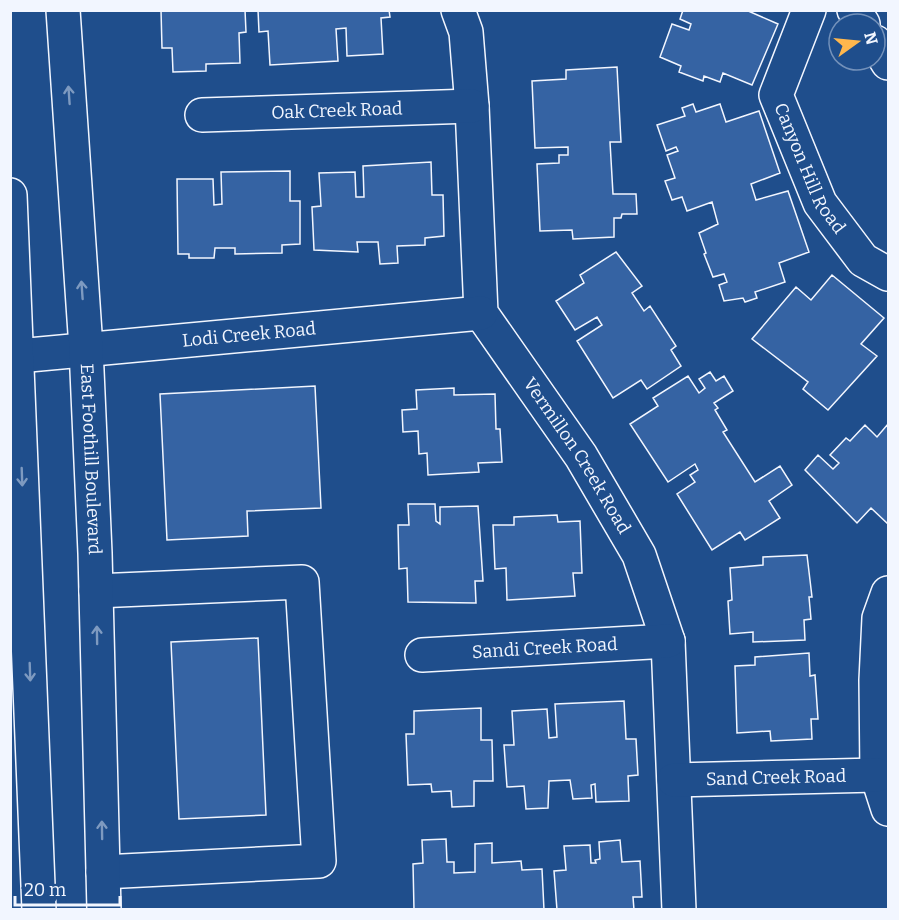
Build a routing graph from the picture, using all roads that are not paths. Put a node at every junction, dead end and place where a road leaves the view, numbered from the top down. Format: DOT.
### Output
graph roads {
  1 [pos="63,10"];
  2 [pos="458,10"];
  3 [pos="809,10"];
  4 [pos="472,106"];
  5 [pos="202,115"];
  6 [pos="10,195"];
  7 [pos="888,274"];
  8 [pos="481,313"];
  9 [pos="86,348"];
  10 [pos="18,356"];
  11 [pos="96,591"];
  12 [pos="888,593"];
  13 [pos="668,641"];
  14 [pos="422,655"];
  15 [pos="877,775"];
  16 [pos="674,780"];
  17 [pos="888,808"];
  18 [pos="103,872"];
  19 [pos="39,909"];
  20 [pos="104,909"];
  21 [pos="679,909"];
  9 -- 1 [label="street, East Foothill Boulevard, one-way"];
  2 -- 4 [label="street"];
  3 -- 7 [label="street, Canyon Hill Road"];
  4 -- 5 [label="street, Oak Creek Road"];
  4 -- 8 [label="street"];
  6 -- 10 [label="street"];
  8 -- 9 [label="street, Lodi Creek Road"];
  8 -- 13 [label="street, Vermillon Creek Road"];
  9 -- 10 [label="street, Lodi Creek Road"];
  9 -- 11 [label="street, East Foothill Boulevard"];
  10 -- 19 [label="street, one-way"];
  18 -- 11 [label="street, East Foothill Boulevard, one-way"];
  11 -- 18 [label="street"];
  12 -- 15 [label="street"];
  13 -- 14 [label="street, Sandi Creek Road"];
  13 -- 16 [label="street, Vermillon Creek Road"];
  15 -- 16 [label="street, Sand Creek Road"];
  15 -- 17 [label="street"];
  16 -- 21 [label="street, Vermillon Creek Road"];
  18 -- 20 [label="street, East Foothill Boulevard"];
}
